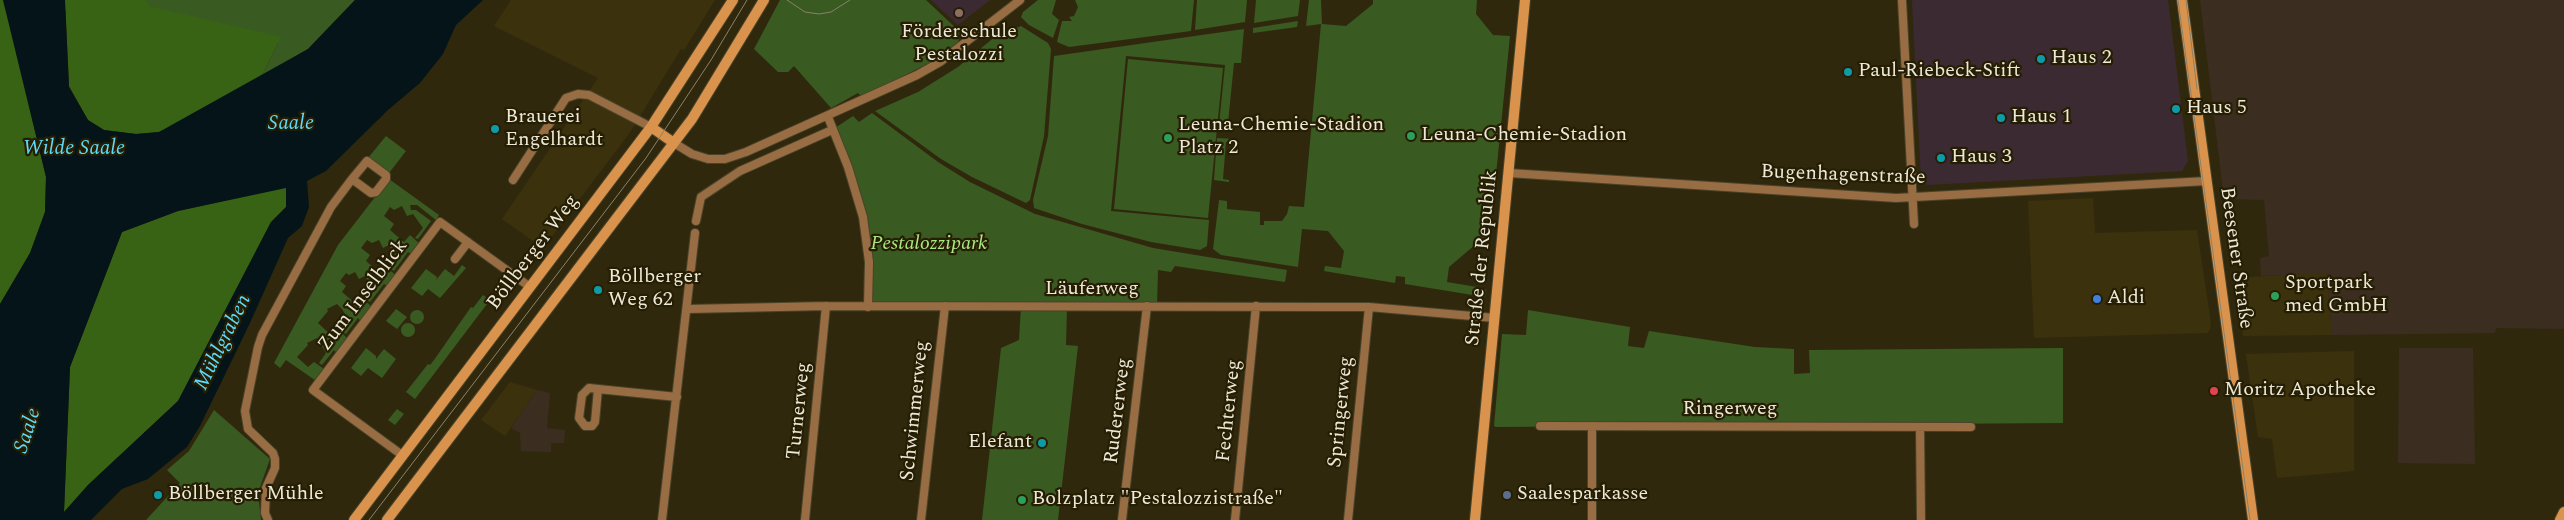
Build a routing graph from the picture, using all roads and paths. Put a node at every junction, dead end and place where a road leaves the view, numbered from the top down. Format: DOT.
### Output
graph roads {
  1 [pos="734,0"];
  2 [pos="764,0"];
  3 [pos="1020,0"];
  4 [pos="1526,0"];
  5 [pos="1902,0"];
  6 [pos="2182,0"];
  7 [pos="828,117"];
  8 [pos="651,127"];
  9 [pos="832,130"];
  10 [pos="674,143"];
  11 [pos="1509,173"];
  12 [pos="352,179"];
  13 [pos="513,180"];
  14 [pos="2206,181"];
  15 [pos="1913,197"];
  16 [pos="696,221"];
  17 [pos="1914,224"];
  18 [pos="695,233"];
  19 [pos="468,242"];
  20 [pos="455,259"];
  21 [pos="530,287"];
  22 [pos="826,306"];
  23 [pos="868,306"];
  24 [pos="945,306"];
  25 [pos="1147,306"];
  26 [pos="1256,306"];
  27 [pos="1369,307"];
  28 [pos="688,309"];
  29 [pos="1495,318"];
  30 [pos="598,389"];
  31 [pos="678,397"];
  32 [pos="1540,426"];
  33 [pos="1592,426"];
  34 [pos="1920,427"];
  35 [pos="1971,427"];
  36 [pos="402,455"];
  37 [pos="2564,512"];
  38 [pos="360,518"];
  39 [pos="268,520"];
  40 [pos="387,520"];
  41 [pos="662,520"];
  42 [pos="805,520"];
  43 [pos="921,520"];
  44 [pos="1122,520"];
  45 [pos="1236,520"];
  46 [pos="1348,520"];
  47 [pos="1475,520"];
  48 [pos="1592,520"];
  49 [pos="1921,520"];
  50 [pos="2253,520"];
  51 [pos="2560,520"];
  1 -- 8 [label="street, Böllberger Weg"];
  2 -- 10 [label="street"];
  3 -- 7 [label="street"];
  4 -- 11 [label="street, Straße der Republik"];
  5 -- 15 [label="street"];
  6 -- 14 [label="street, Beesener Straße"];
  7 -- 9 [label="street"];
  7 -- 10 [label="street"];
  8 -- 10 [label="street"];
  8 -- 13 [label="street"];
  8 -- 21 [label="street, Böllberger Weg"];
  9 -- 16 [label="street"];
  9 -- 23 [label="street"];
  10 -- 40 [label="street"];
  11 -- 15 [label="street, Bugenhagenstraße"];
  11 -- 29 [label="street, Straße der Republik"];
  12 -- 12 [label="street"];
  12 -- 39 [label="street"];
  14 -- 15 [label="street, Bugenhagenstraße"];
  14 -- 50 [label="street, Beesener Straße"];
  15 -- 17 [label="street"];
  18 -- 28 [label="street"];
  19 -- 20 [label="street"];
  19 -- 21 [label="street, Zum Inselblick"];
  19 -- 36 [label="street, Zum Inselblick"];
  21 -- 36 [label="street, Böllberger Weg"];
  22 -- 23 [label="street, Läuferweg"];
  22 -- 28 [label="street, Läuferweg"];
  22 -- 42 [label="street, Turnerweg"];
  23 -- 24 [label="street, Läuferweg"];
  24 -- 25 [label="street, Läuferweg"];
  24 -- 43 [label="street, Schwimmerweg"];
  25 -- 26 [label="street, Läuferweg"];
  25 -- 44 [label="street, Rudererweg"];
  26 -- 27 [label="street, Läuferweg"];
  26 -- 45 [label="street, Fechterweg"];
  27 -- 29 [label="street, Läuferweg"];
  27 -- 46 [label="street, Springerweg"];
  28 -- 31 [label="street"];
  29 -- 47 [label="street, Straße der Republik"];
  30 -- 30 [label="street"];
  30 -- 31 [label="street"];
  31 -- 41 [label="street"];
  32 -- 33 [label="street, Ringerweg"];
  33 -- 34 [label="street, Ringerweg"];
  33 -- 48 [label="street"];
  34 -- 35 [label="street, Ringerweg"];
  34 -- 49 [label="street"];
  36 -- 38 [label="street, Böllberger Weg"];
  37 -- 51 [label="street"];
}
